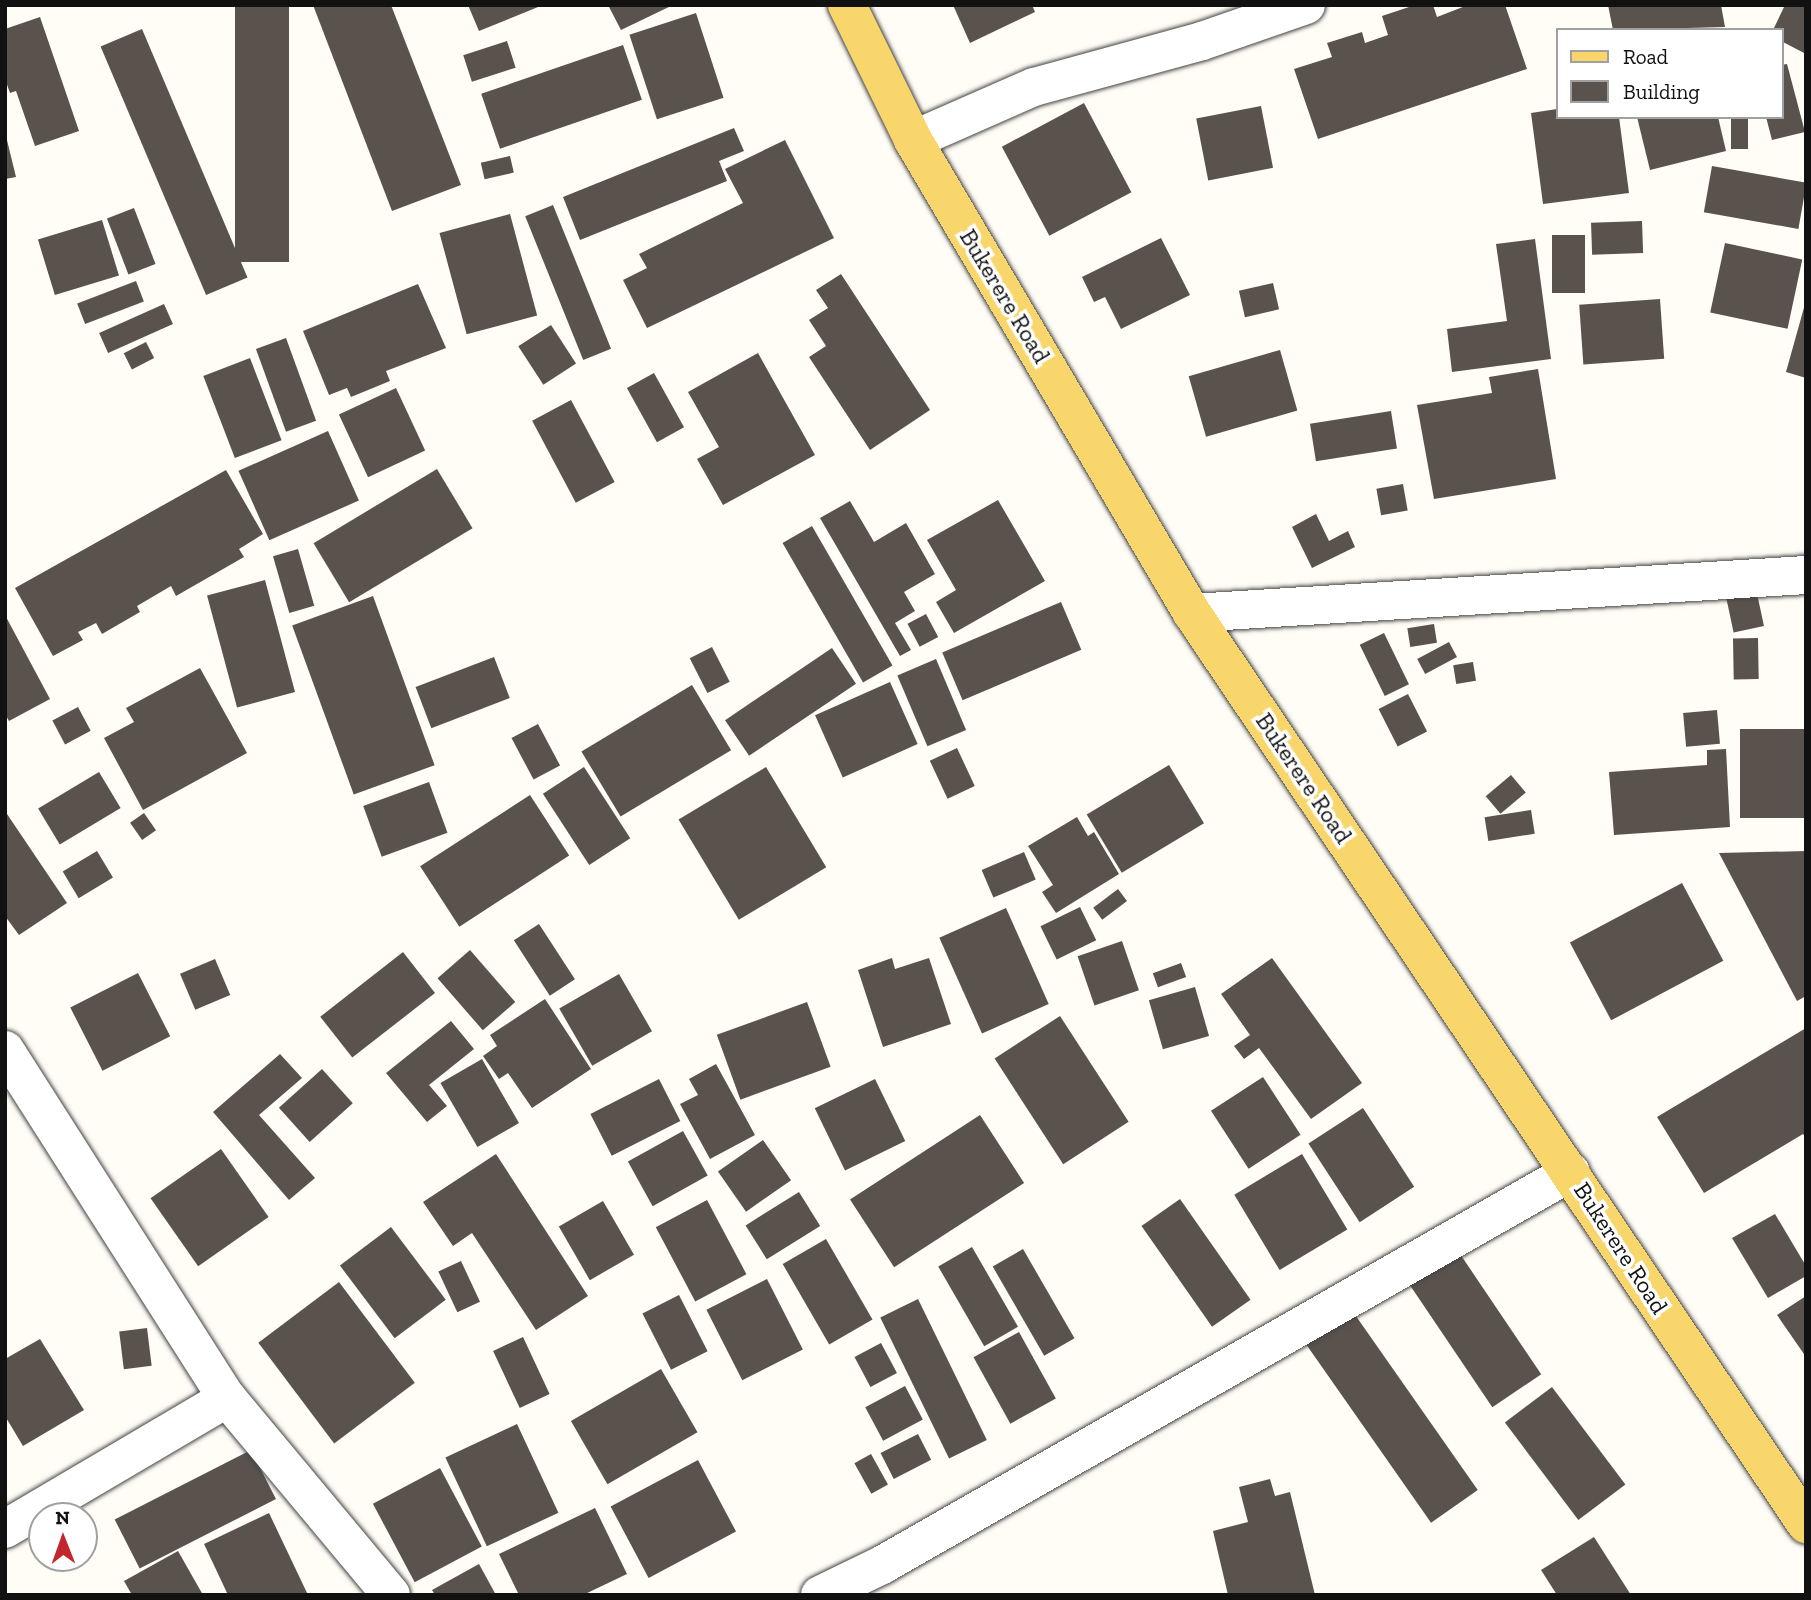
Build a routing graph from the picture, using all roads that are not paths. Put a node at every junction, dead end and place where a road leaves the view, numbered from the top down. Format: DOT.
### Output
graph roads {
  1 [pos="847,5"];
  2 [pos="1306,5"];
  3 [pos="913,140"];
  4 [pos="1806,575"];
  5 [pos="1192,613"];
  6 [pos="5,1050"];
  7 [pos="1571,1172"];
  8 [pos="227,1398"];
  9 [pos="1806,1524"];
  10 [pos="5,1529"];
  11 [pos="391,1595"];
  12 [pos="820,1595"];
  1 -- 3 [label="main road, Bukerere Road"];
  2 -- 3 [label="street"];
  3 -- 5 [label="main road, Bukerere Road"];
  4 -- 5 [label="street"];
  5 -- 7 [label="main road, Bukerere Road"];
  6 -- 8 [label="street"];
  7 -- 9 [label="main road, Bukerere Road"];
  7 -- 12 [label="street"];
  8 -- 10 [label="street"];
  8 -- 11 [label="street"];
}
